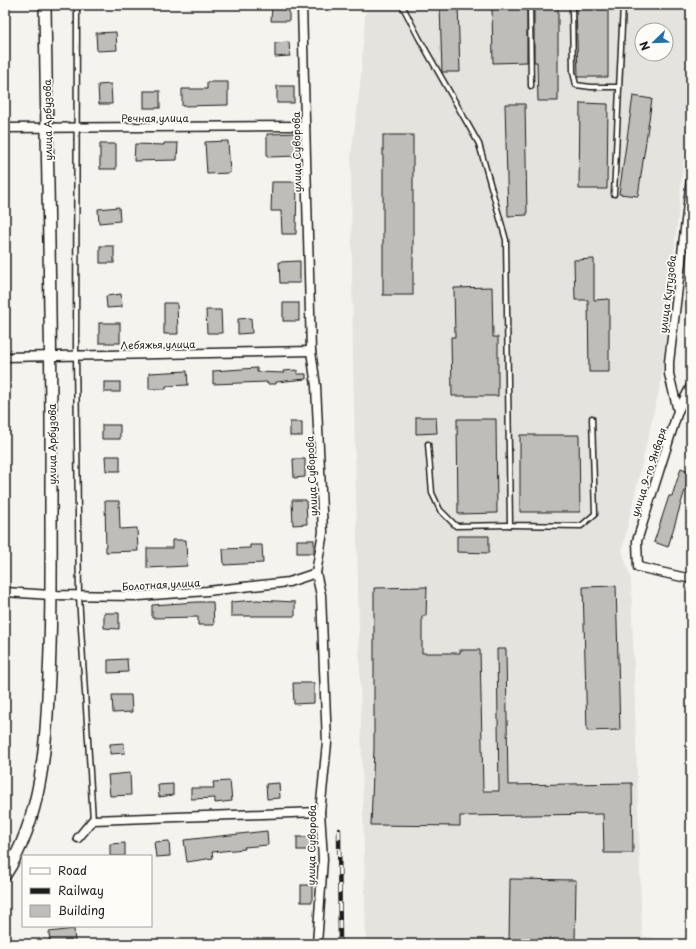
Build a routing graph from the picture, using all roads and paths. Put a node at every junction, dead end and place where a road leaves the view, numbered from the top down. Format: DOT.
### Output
graph roads {
  1 [pos="45,5"];
  2 [pos="77,5"];
  3 [pos="302,5"];
  4 [pos="402,5"];
  5 [pos="530,5"];
  6 [pos="572,5"];
  7 [pos="623,5"];
  8 [pos="531,86"];
  9 [pos="618,87"];
  10 [pos="305,126"];
  11 [pos="47,127"];
  12 [pos="78,127"];
  13 [pos="5,128"];
  14 [pos="691,179"];
  15 [pos="614,194"];
  16 [pos="311,351"];
  17 [pos="52,356"];
  18 [pos="76,356"];
  19 [pos="5,357"];
  20 [pos="691,386"];
  21 [pos="678,411"];
  22 [pos="592,418"];
  23 [pos="428,444"];
  24 [pos="510,525"];
  25 [pos="316,574"];
  26 [pos="691,579"];
  27 [pos="5,592"];
  28 [pos="51,595"];
  29 [pos="79,596"];
  30 [pos="320,812"];
  31 [pos="93,820"];
  32 [pos="78,838"];
  33 [pos="5,875"];
  34 [pos="317,944"];
  1 -- 11 [label="street, улица Арбузова"];
  2 -- 12 [label="lane"];
  3 -- 10 [label="street, улица Суворова"];
  4 -- 24 [label="lane"];
  5 -- 8 [label="lane"];
  6 -- 9 [label="lane"];
  7 -- 9 [label="lane"];
  9 -- 15 [label="lane"];
  10 -- 12 [label="street, Речная улица"];
  10 -- 16 [label="street, улица Суворова"];
  11 -- 12 [label="street, Речная улица"];
  11 -- 13 [label="street, Речная улица"];
  11 -- 17 [label="street, улица Арбузова"];
  12 -- 18 [label="lane"];
  14 -- 21 [label="street, улица Кутузова"];
  16 -- 18 [label="street, Лебяжья улица"];
  16 -- 25 [label="street, улица Суворова"];
  17 -- 18 [label="street, Лебяжья улица"];
  17 -- 19 [label="street, Лебяжья улица"];
  17 -- 28 [label="street, улица Арбузова"];
  18 -- 29 [label="lane"];
  20 -- 21 [label="street, улица 9-го Января"];
  21 -- 26 [label="street, улица 9-го Января"];
  22 -- 24 [label="lane"];
  23 -- 24 [label="lane"];
  25 -- 29 [label="street, Болотная улица"];
  25 -- 30 [label="street, улица Суворова"];
  27 -- 28 [label="street, Болотная улица"];
  28 -- 29 [label="street, Болотная улица"];
  28 -- 33 [label="street, улица Арбузова"];
  29 -- 31 [label="lane"];
  30 -- 31 [label="street"];
  30 -- 34 [label="street, улица Суворова"];
  31 -- 32 [label="street"];
}
